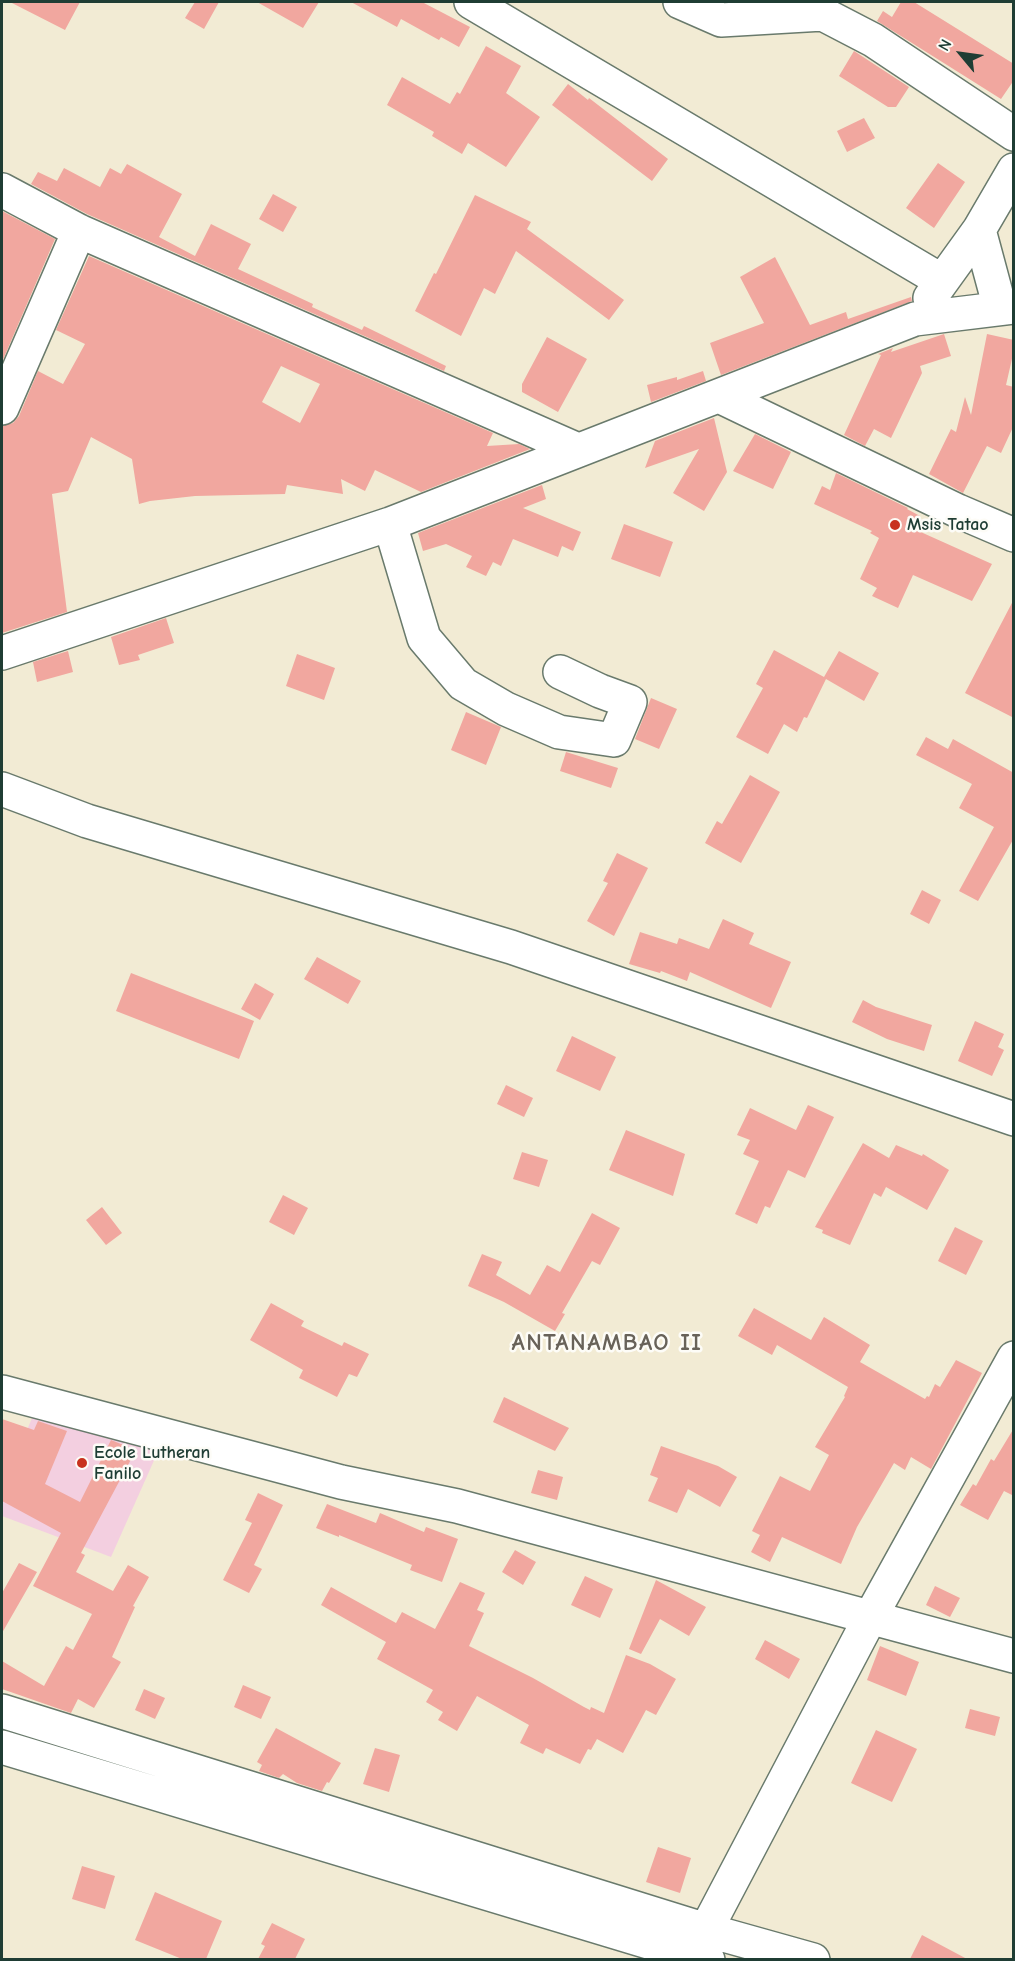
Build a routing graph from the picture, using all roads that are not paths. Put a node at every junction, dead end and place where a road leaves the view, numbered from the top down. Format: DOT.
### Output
graph roads {
  1 [pos="471,2"];
  2 [pos="680,2"];
  3 [pos="1014,134"];
  4 [pos="1014,170"];
  5 [pos="2,190"];
  6 [pos="979,230"];
  7 [pos="79,231"];
  8 [pos="942,280"];
  9 [pos="1007,307"];
  10 [pos="915,319"];
  11 [pos="719,396"];
  12 [pos="2,408"];
  13 [pos="578,450"];
  14 [pos="390,524"];
  15 [pos="1014,535"];
  16 [pos="2,653"];
  17 [pos="560,672"];
  18 [pos="2,789"];
  19 [pos="1014,1119"];
  20 [pos="1014,1358"];
  21 [pos="2,1392"];
  22 [pos="871,1616"];
  23 [pos="1014,1656"];
  24 [pos="2,1711"];
  25 [pos="2,1748"];
  26 [pos="698,1951"];
  27 [pos="813,1959"];
  1 -- 8 [label="street"];
  2 -- 3 [label="street"];
  4 -- 6 [label="street"];
  5 -- 7 [label="street"];
  6 -- 8 [label="street"];
  6 -- 9 [label="street"];
  7 -- 12 [label="street"];
  7 -- 13 [label="street"];
  8 -- 10 [label="street"];
  9 -- 10 [label="street"];
  10 -- 11 [label="street"];
  11 -- 13 [label="street"];
  11 -- 15 [label="street"];
  13 -- 14 [label="street"];
  14 -- 16 [label="street"];
  14 -- 17 [label="street"];
  18 -- 19 [label="street"];
  20 -- 22 [label="street"];
  21 -- 22 [label="street"];
  22 -- 23 [label="street"];
  22 -- 26 [label="street"];
  24 -- 26 [label="street"];
  25 -- 26 [label="street"];
  26 -- 27 [label="street"];
}
